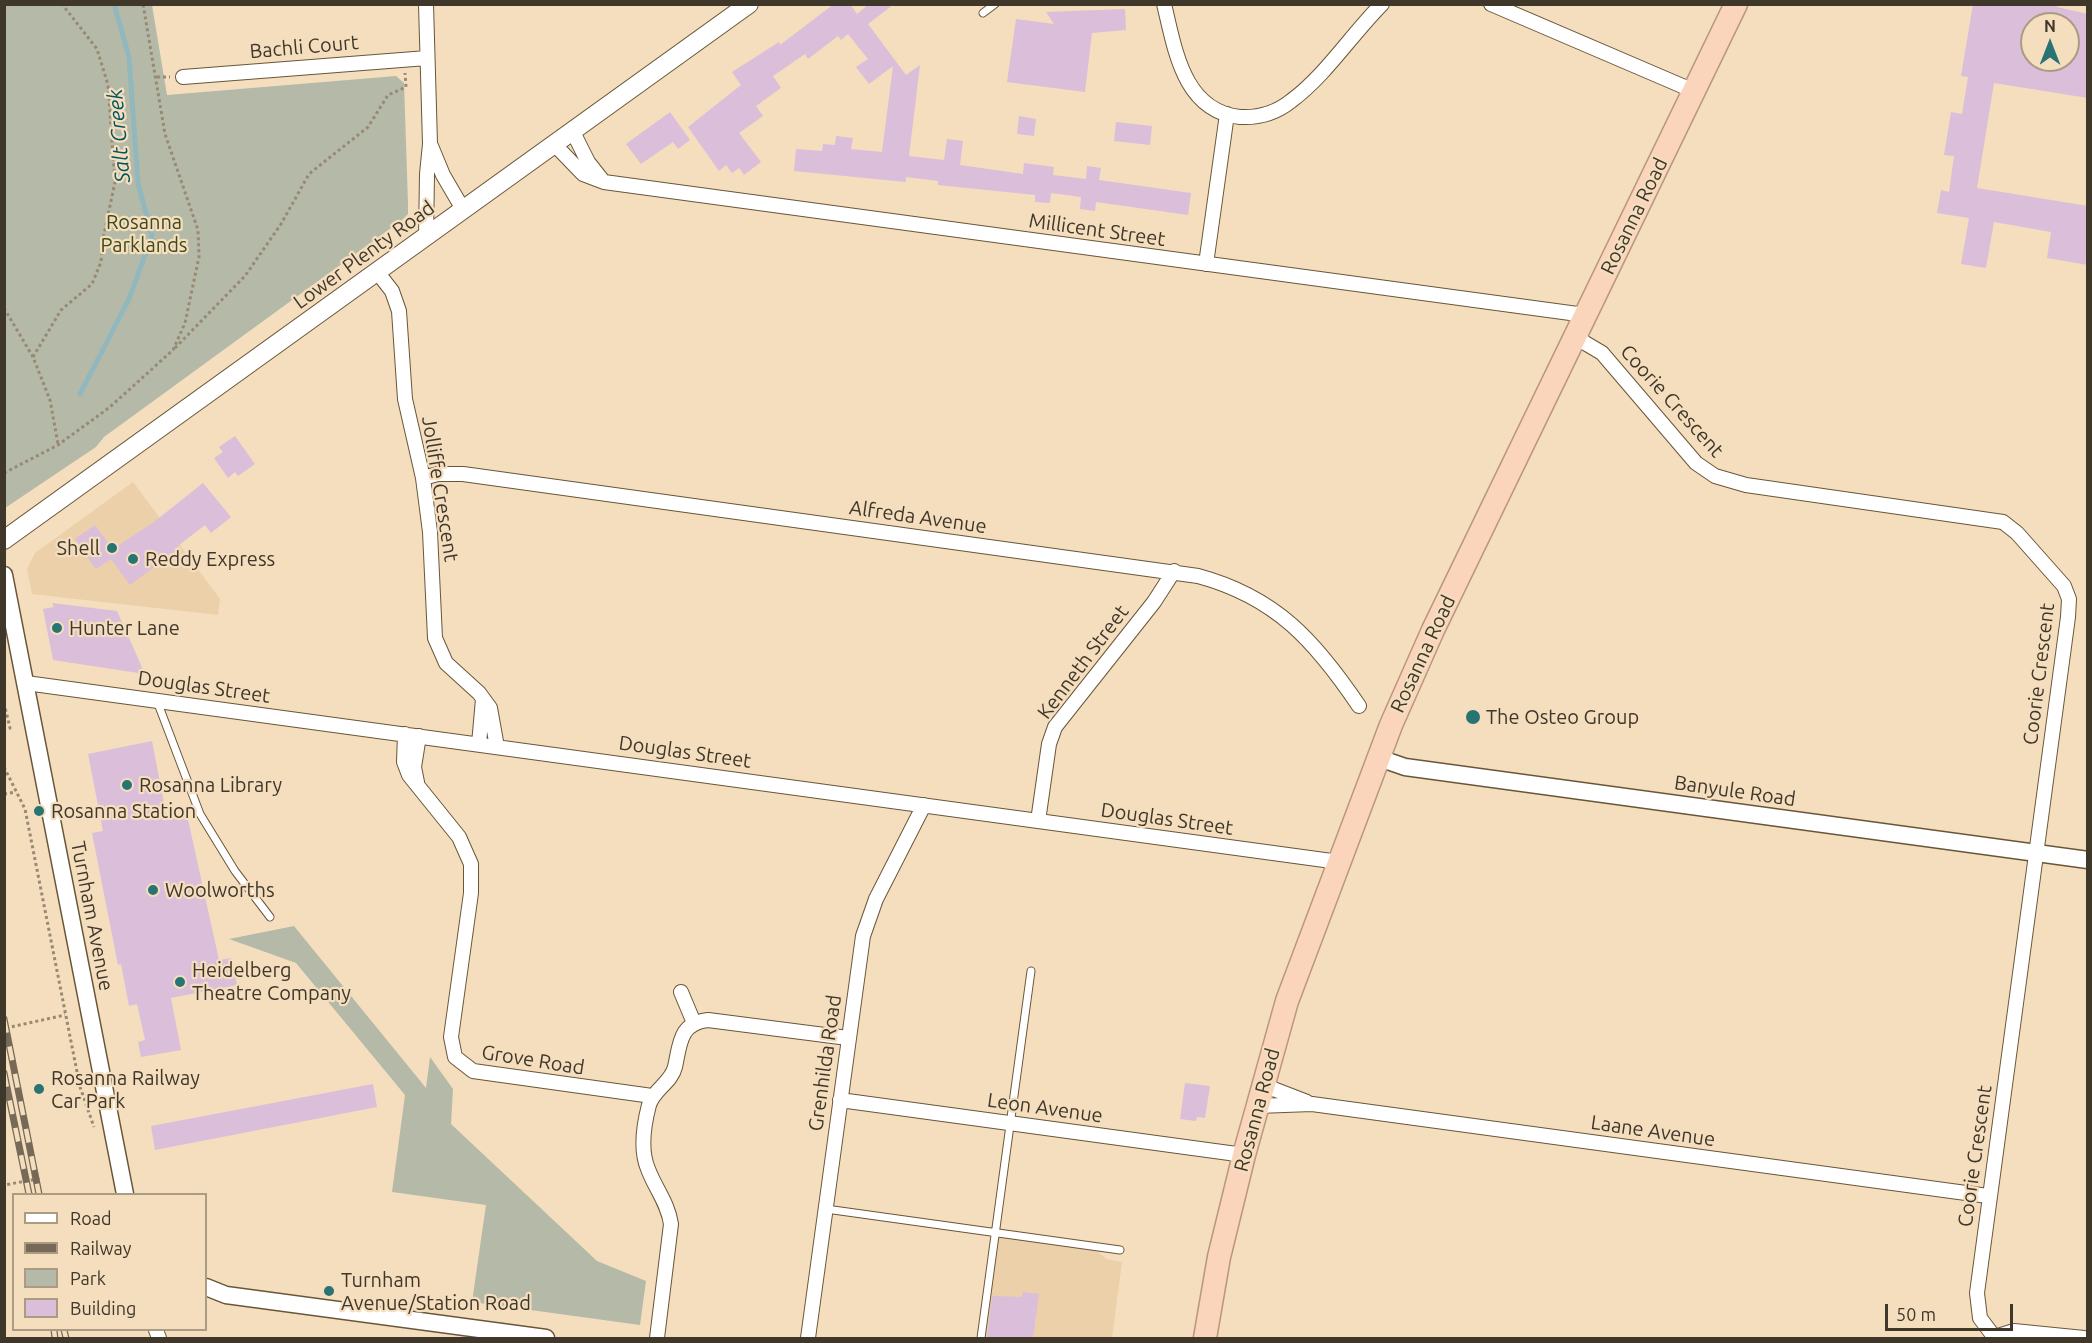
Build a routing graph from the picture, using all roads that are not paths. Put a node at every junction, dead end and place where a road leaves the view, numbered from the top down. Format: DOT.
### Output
graph roads {
  1 [pos="426,4"];
  2 [pos="749,4"];
  3 [pos="995,4"];
  4 [pos="1164,4"];
  5 [pos="1382,4"];
  6 [pos="1491,4"];
  7 [pos="1737,4"];
  8 [pos="983,13"];
  9 [pos="428,58"];
  10 [pos="183,77"];
  11 [pos="1694,91"];
  12 [pos="1227,114"];
  13 [pos="573,132"];
  14 [pos="430,144"];
  15 [pos="555,145"];
  16 [pos="604,182"];
  17 [pos="465,211"];
  18 [pos="426,238"];
  19 [pos="1206,264"];
  20 [pos="378,273"];
  21 [pos="1585,315"];
  22 [pos="1575,337"];
  23 [pos="423,478"];
  24 [pos="4,540"];
  25 [pos="1174,571"];
  26 [pos="4,575"];
  27 [pos="26,683"];
  28 [pos="483,699"];
  29 [pos="156,701"];
  30 [pos="1359,706"];
  31 [pos="405,734"];
  32 [pos="419,736"];
  33 [pos="479,744"];
  34 [pos="497,747"];
  35 [pos="1379,758"];
  36 [pos="417,784"];
  37 [pos="924,805"];
  38 [pos="1038,820"];
  39 [pos="2036,853"];
  40 [pos="2088,860"];
  41 [pos="1339,862"];
  42 [pos="270,917"];
  43 [pos="1031,970"];
  44 [pos="681,992"];
  45 [pos="694,1023"];
  46 [pos="848,1038"];
  47 [pos="1260,1095"];
  48 [pos="652,1096"];
  49 [pos="840,1100"];
  50 [pos="1312,1104"];
  51 [pos="1011,1123"];
  52 [pos="1244,1155"];
  53 [pos="125,1193"];
  54 [pos="1988,1196"];
  55 [pos="825,1209"];
  56 [pos="996,1232"];
  57 [pos="1120,1250"];
  58 [pos="207,1287"];
  59 [pos="226,1295"];
  60 [pos="207,1297"];
  61 [pos="546,1338"];
  62 [pos="657,1338"];
  63 [pos="807,1338"];
  64 [pos="981,1338"];
  65 [pos="1205,1338"];
  66 [pos="1995,1338"];
  67 [pos="2084,1338"];
  1 -- 9 [label="street"];
  2 -- 13 [label="main road, Lower Plenty Road"];
  3 -- 8 [label="lane"];
  4 -- 12 [label="street"];
  5 -- 12 [label="street"];
  6 -- 11 [label="street"];
  7 -- 11 [label="highway, Rosanna Road"];
  9 -- 10 [label="street, Bachli Court"];
  9 -- 14 [label="street"];
  11 -- 21 [label="highway, Rosanna Road"];
  12 -- 19 [label="street"];
  13 -- 15 [label="main road, Lower Plenty Road"];
  13 -- 16 [label="street"];
  14 -- 17 [label="street"];
  14 -- 18 [label="street"];
  15 -- 16 [label="street, Millicent Street"];
  15 -- 17 [label="main road, Lower Plenty Road"];
  16 -- 19 [label="street, Millicent Street"];
  17 -- 18 [label="main road, Lower Plenty Road"];
  18 -- 20 [label="main road, Lower Plenty Road"];
  19 -- 21 [label="street, Millicent Street"];
  20 -- 23 [label="street, Jolliffe Crescent"];
  20 -- 24 [label="main road, Lower Plenty Road"];
  21 -- 22 [label="highway, Rosanna Road"];
  22 -- 35 [label="highway, Rosanna Road"];
  22 -- 39 [label="street, Coorie Crescent"];
  23 -- 25 [label="street, Alfreda Avenue"];
  23 -- 28 [label="street, Jolliffe Crescent"];
  25 -- 30 [label="street, Alfreda Avenue"];
  25 -- 38 [label="street, Kenneth Street"];
  26 -- 27 [label="street, Turnham Avenue"];
  27 -- 29 [label="street, Douglas Street"];
  27 -- 53 [label="street, Turnham Avenue"];
  28 -- 33 [label="street"];
  28 -- 34 [label="street, Jolliffe Crescent"];
  29 -- 31 [label="street, Douglas Street"];
  29 -- 42 [label="lane"];
  31 -- 32 [label="street, Douglas Street"];
  31 -- 36 [label="street, Grove Road"];
  32 -- 33 [label="street, Douglas Street"];
  32 -- 36 [label="street"];
  33 -- 34 [label="street, Douglas Street"];
  34 -- 37 [label="street, Douglas Street"];
  35 -- 39 [label="street, Banyule Road"];
  35 -- 41 [label="highway, Rosanna Road"];
  36 -- 48 [label="street, Grove Road"];
  37 -- 38 [label="street, Douglas Street"];
  37 -- 46 [label="street, Grenhilda Road"];
  38 -- 41 [label="street, Douglas Street"];
  39 -- 40 [label="street, Banyule Road"];
  39 -- 54 [label="street, Coorie Crescent"];
  41 -- 47 [label="highway, Rosanna Road"];
  43 -- 51 [label="lane"];
  44 -- 45 [label="street"];
  45 -- 46 [label="street"];
  45 -- 48 [label="street"];
  46 -- 49 [label="street, Grenhilda Road"];
  47 -- 50 [label="street, Laane Avenue"];
  47 -- 50 [label="street, Laane Avenue"];
  47 -- 52 [label="highway, Rosanna Road"];
  48 -- 62 [label="street"];
  49 -- 51 [label="street, Leon Avenue"];
  49 -- 55 [label="street, Grenhilda Road"];
  50 -- 54 [label="street, Laane Avenue"];
  51 -- 52 [label="street, Leon Avenue"];
  51 -- 56 [label="lane"];
  52 -- 65 [label="highway, Rosanna Road"];
  54 -- 66 [label="street, Coorie Crescent"];
  55 -- 56 [label="lane"];
  55 -- 63 [label="street, Grenhilda Road"];
  56 -- 57 [label="lane"];
  56 -- 64 [label="lane"];
  58 -- 59 [label="street"];
  59 -- 60 [label="street"];
  59 -- 61 [label="street"];
  66 -- 67 [label="street"];
}
